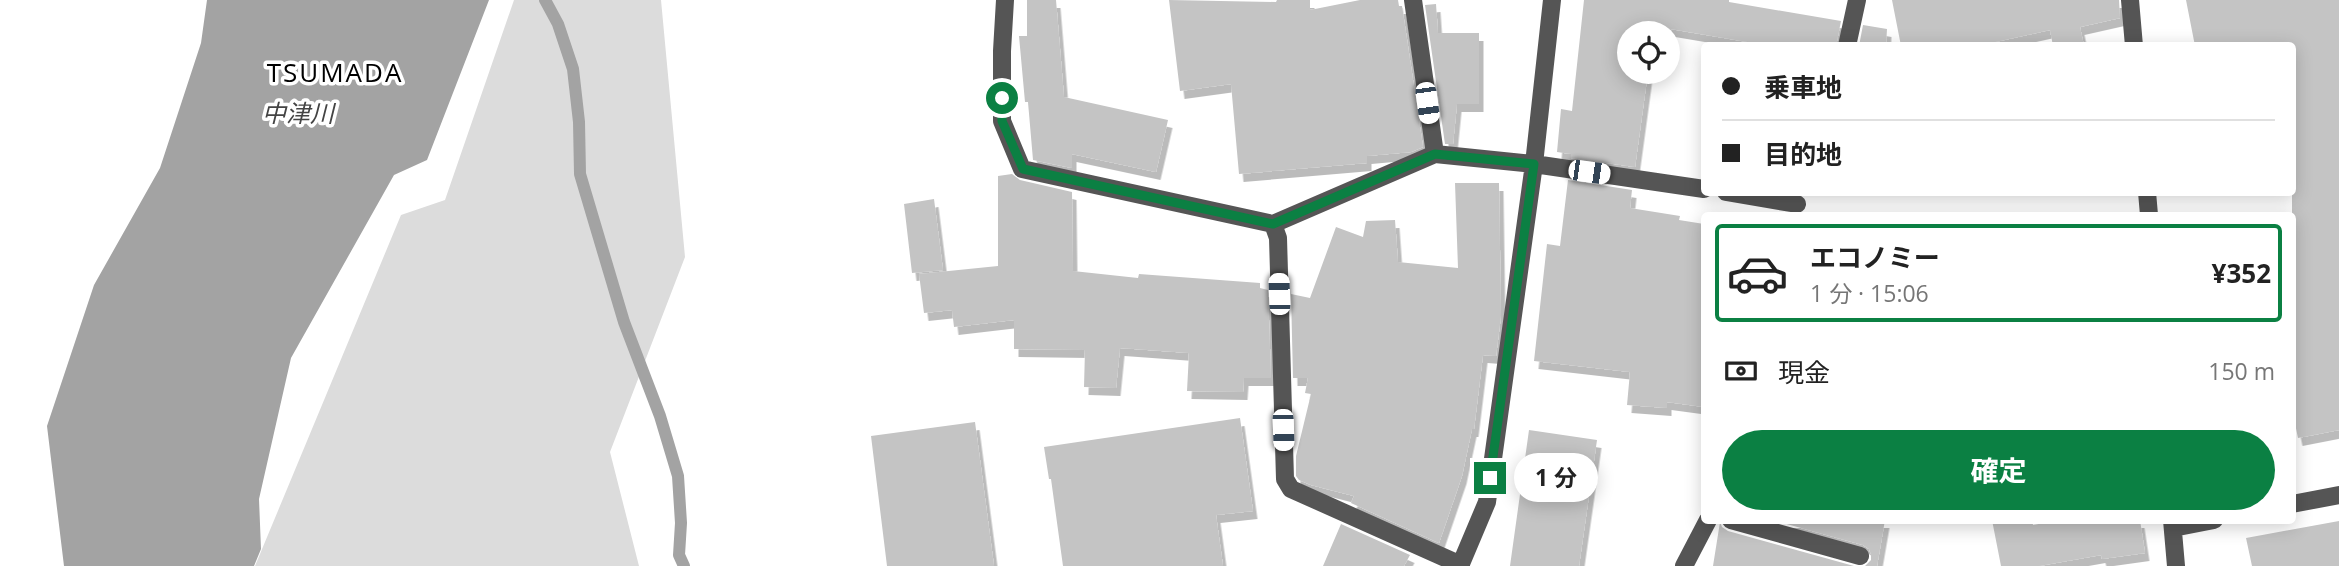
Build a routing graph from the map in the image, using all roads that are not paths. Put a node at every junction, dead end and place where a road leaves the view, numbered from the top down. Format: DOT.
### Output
graph roads {
  1 [pos="1005,0"];
  2 [pos="1413,0"];
  3 [pos="1552,0"];
  4 [pos="1857,0"];
  5 [pos="2130,0"];
  6 [pos="1848,42"];
  7 [pos="2134,42"];
  8 [pos="1435,154"];
  9 [pos="1534,164"];
  10 [pos="1701,189"];
  11 [pos="1750,196"];
  12 [pos="1797,204"];
  13 [pos="1273,224"];
  14 [pos="2339,495"];
  15 [pos="2296,503"];
  16 [pos="1706,524"];
  17 [pos="1745,524"];
  18 [pos="2173,524"];
  19 [pos="1860,556"];
  20 [pos="1460,565"];
  21 [pos="1684,566"];
  22 [pos="2176,566"];
  1 -- 13 [label="street"];
  2 -- 8 [label="street"];
  3 -- 9 [label="street"];
  4 -- 6 [label="street"];
  5 -- 7 [label="street"];
  8 -- 9 [label="street"];
  8 -- 13 [label="street"];
  9 -- 10 [label="street"];
  9 -- 20 [label="street"];
  11 -- 12 [label="street"];
  13 -- 20 [label="street"];
  14 -- 15 [label="street"];
  16 -- 21 [label="street"];
  17 -- 19 [label="street"];
  18 -- 22 [label="street"];
}
